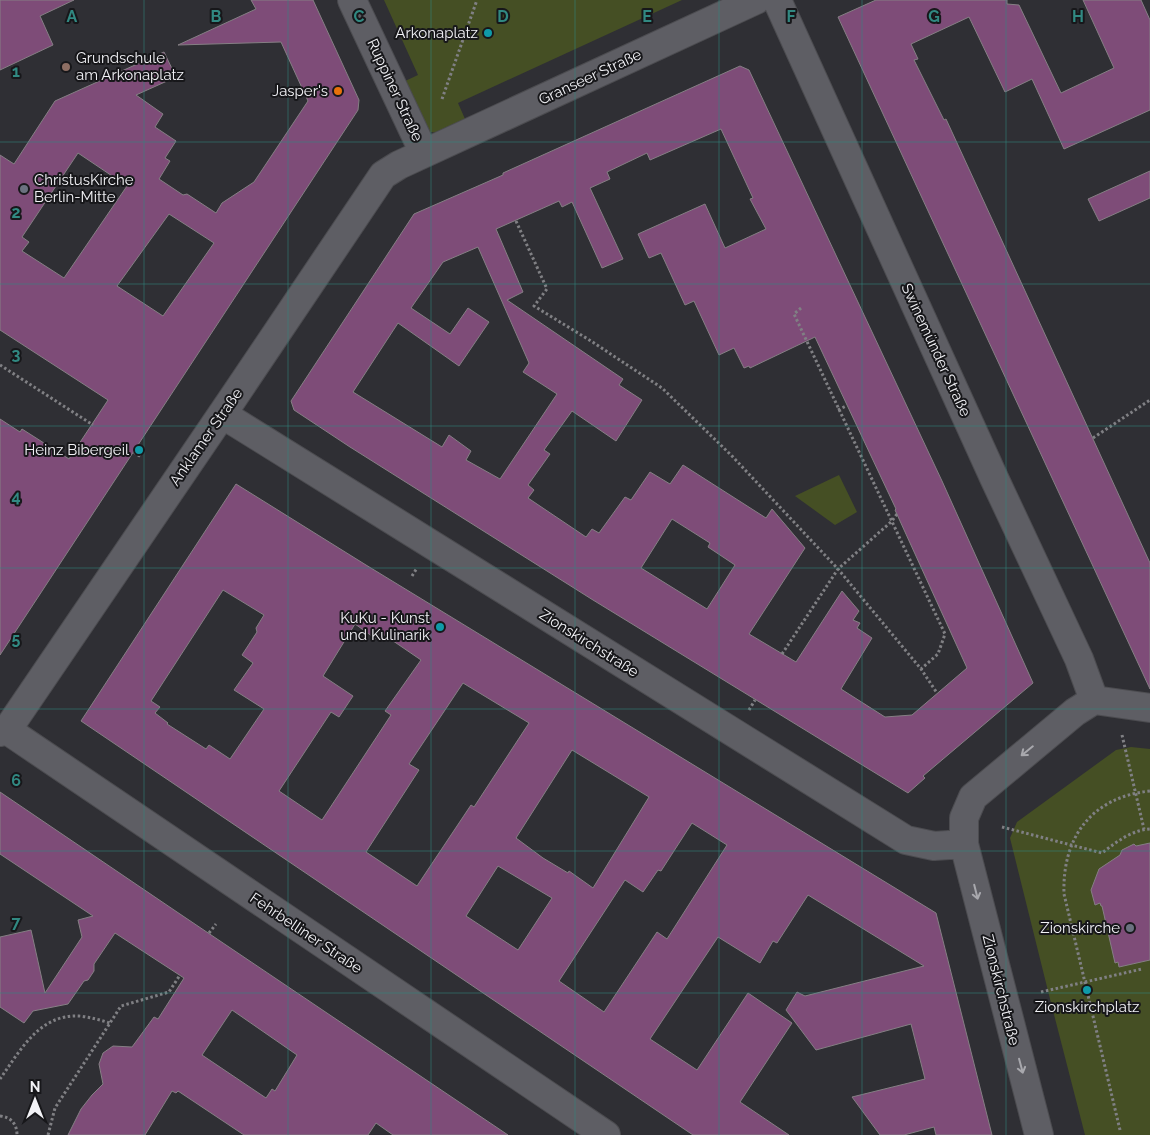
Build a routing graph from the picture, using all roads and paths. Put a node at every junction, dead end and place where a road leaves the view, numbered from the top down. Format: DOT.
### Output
graph roads {
  1 [pos="352,0"];
  2 [pos="477,0"];
  3 [pos="756,0"];
  4 [pos="777,0"];
  5 [pos="442,99"];
  6 [pos="424,154"];
  7 [pos="516,221"];
  8 [pos="801,308"];
  9 [pos="0,365"];
  10 [pos="1150,400"];
  11 [pos="846,406"];
  12 [pos="838,410"];
  13 [pos="222,414"];
  14 [pos="93,425"];
  15 [pos="1093,438"];
  16 [pos="134,452"];
  17 [pos="141,457"];
  18 [pos="897,514"];
  19 [pos="892,521"];
  20 [pos="838,569"];
  21 [pos="782,654"];
  22 [pos="921,669"];
  23 [pos="937,693"];
  24 [pos="1094,700"];
  25 [pos="1150,708"];
  26 [pos="3,731"];
  27 [pos="1122,735"];
  28 [pos="1150,791"];
  29 [pos="1134,793"];
  30 [pos="1002,827"];
  31 [pos="1144,829"];
  32 [pos="1150,829"];
  33 [pos="964,844"];
  34 [pos="1071,845"];
  35 [pos="216,924"];
  36 [pos="209,933"];
  37 [pos="1142,969"];
  38 [pos="180,975"];
  39 [pos="1085,982"];
  40 [pos="1041,992"];
  41 [pos="110,1022"];
  42 [pos="0,1079"];
  43 [pos="0,1116"];
  44 [pos="1120,1130"];
  45 [pos="17,1135"];
  46 [pos="48,1135"];
  47 [pos="606,1135"];
  48 [pos="1039,1135"];
  1 -- 6 [label="street, Ruppiner Straße"];
  2 -- 5 [label="path"];
  3 -- 6 [label="street, Granseer Straße"];
  4 -- 24 [label="street, Swinemünder Straße"];
  6 -- 13 [label="street, Anklamer Straße"];
  7 -- 20 [label="path"];
  8 -- 12 [label="path"];
  9 -- 14 [label="path"];
  10 -- 15 [label="path"];
  11 -- 12 [label="path"];
  12 -- 19 [label="path"];
  13 -- 26 [label="street, Anklamer Straße"];
  13 -- 33 [label="street, Zionskirchstraße"];
  16 -- 17 [label="path"];
  18 -- 19 [label="path"];
  19 -- 20 [label="path"];
  19 -- 22 [label="path"];
  20 -- 21 [label="path"];
  20 -- 22 [label="path"];
  22 -- 23 [label="path"];
  24 -- 25 [label="street"];
  24 -- 33 [label="street, Zionskirchstraße, one-way"];
  26 -- 47 [label="street, Fehrbelliner Straße"];
  27 -- 29 [label="path"];
  28 -- 29 [label="path"];
  29 -- 31 [label="path"];
  29 -- 34 [label="path"];
  30 -- 34 [label="path"];
  31 -- 32 [label="path"];
  31 -- 34 [label="path"];
  33 -- 48 [label="street, Zionskirchstraße, one-way"];
  34 -- 39 [label="path"];
  35 -- 36 [label="path"];
  37 -- 39 [label="path"];
  38 -- 41 [label="path"];
  39 -- 40 [label="path"];
  39 -- 44 [label="path"];
  41 -- 42 [label="path"];
  41 -- 46 [label="path"];
  43 -- 45 [label="path"];
}
